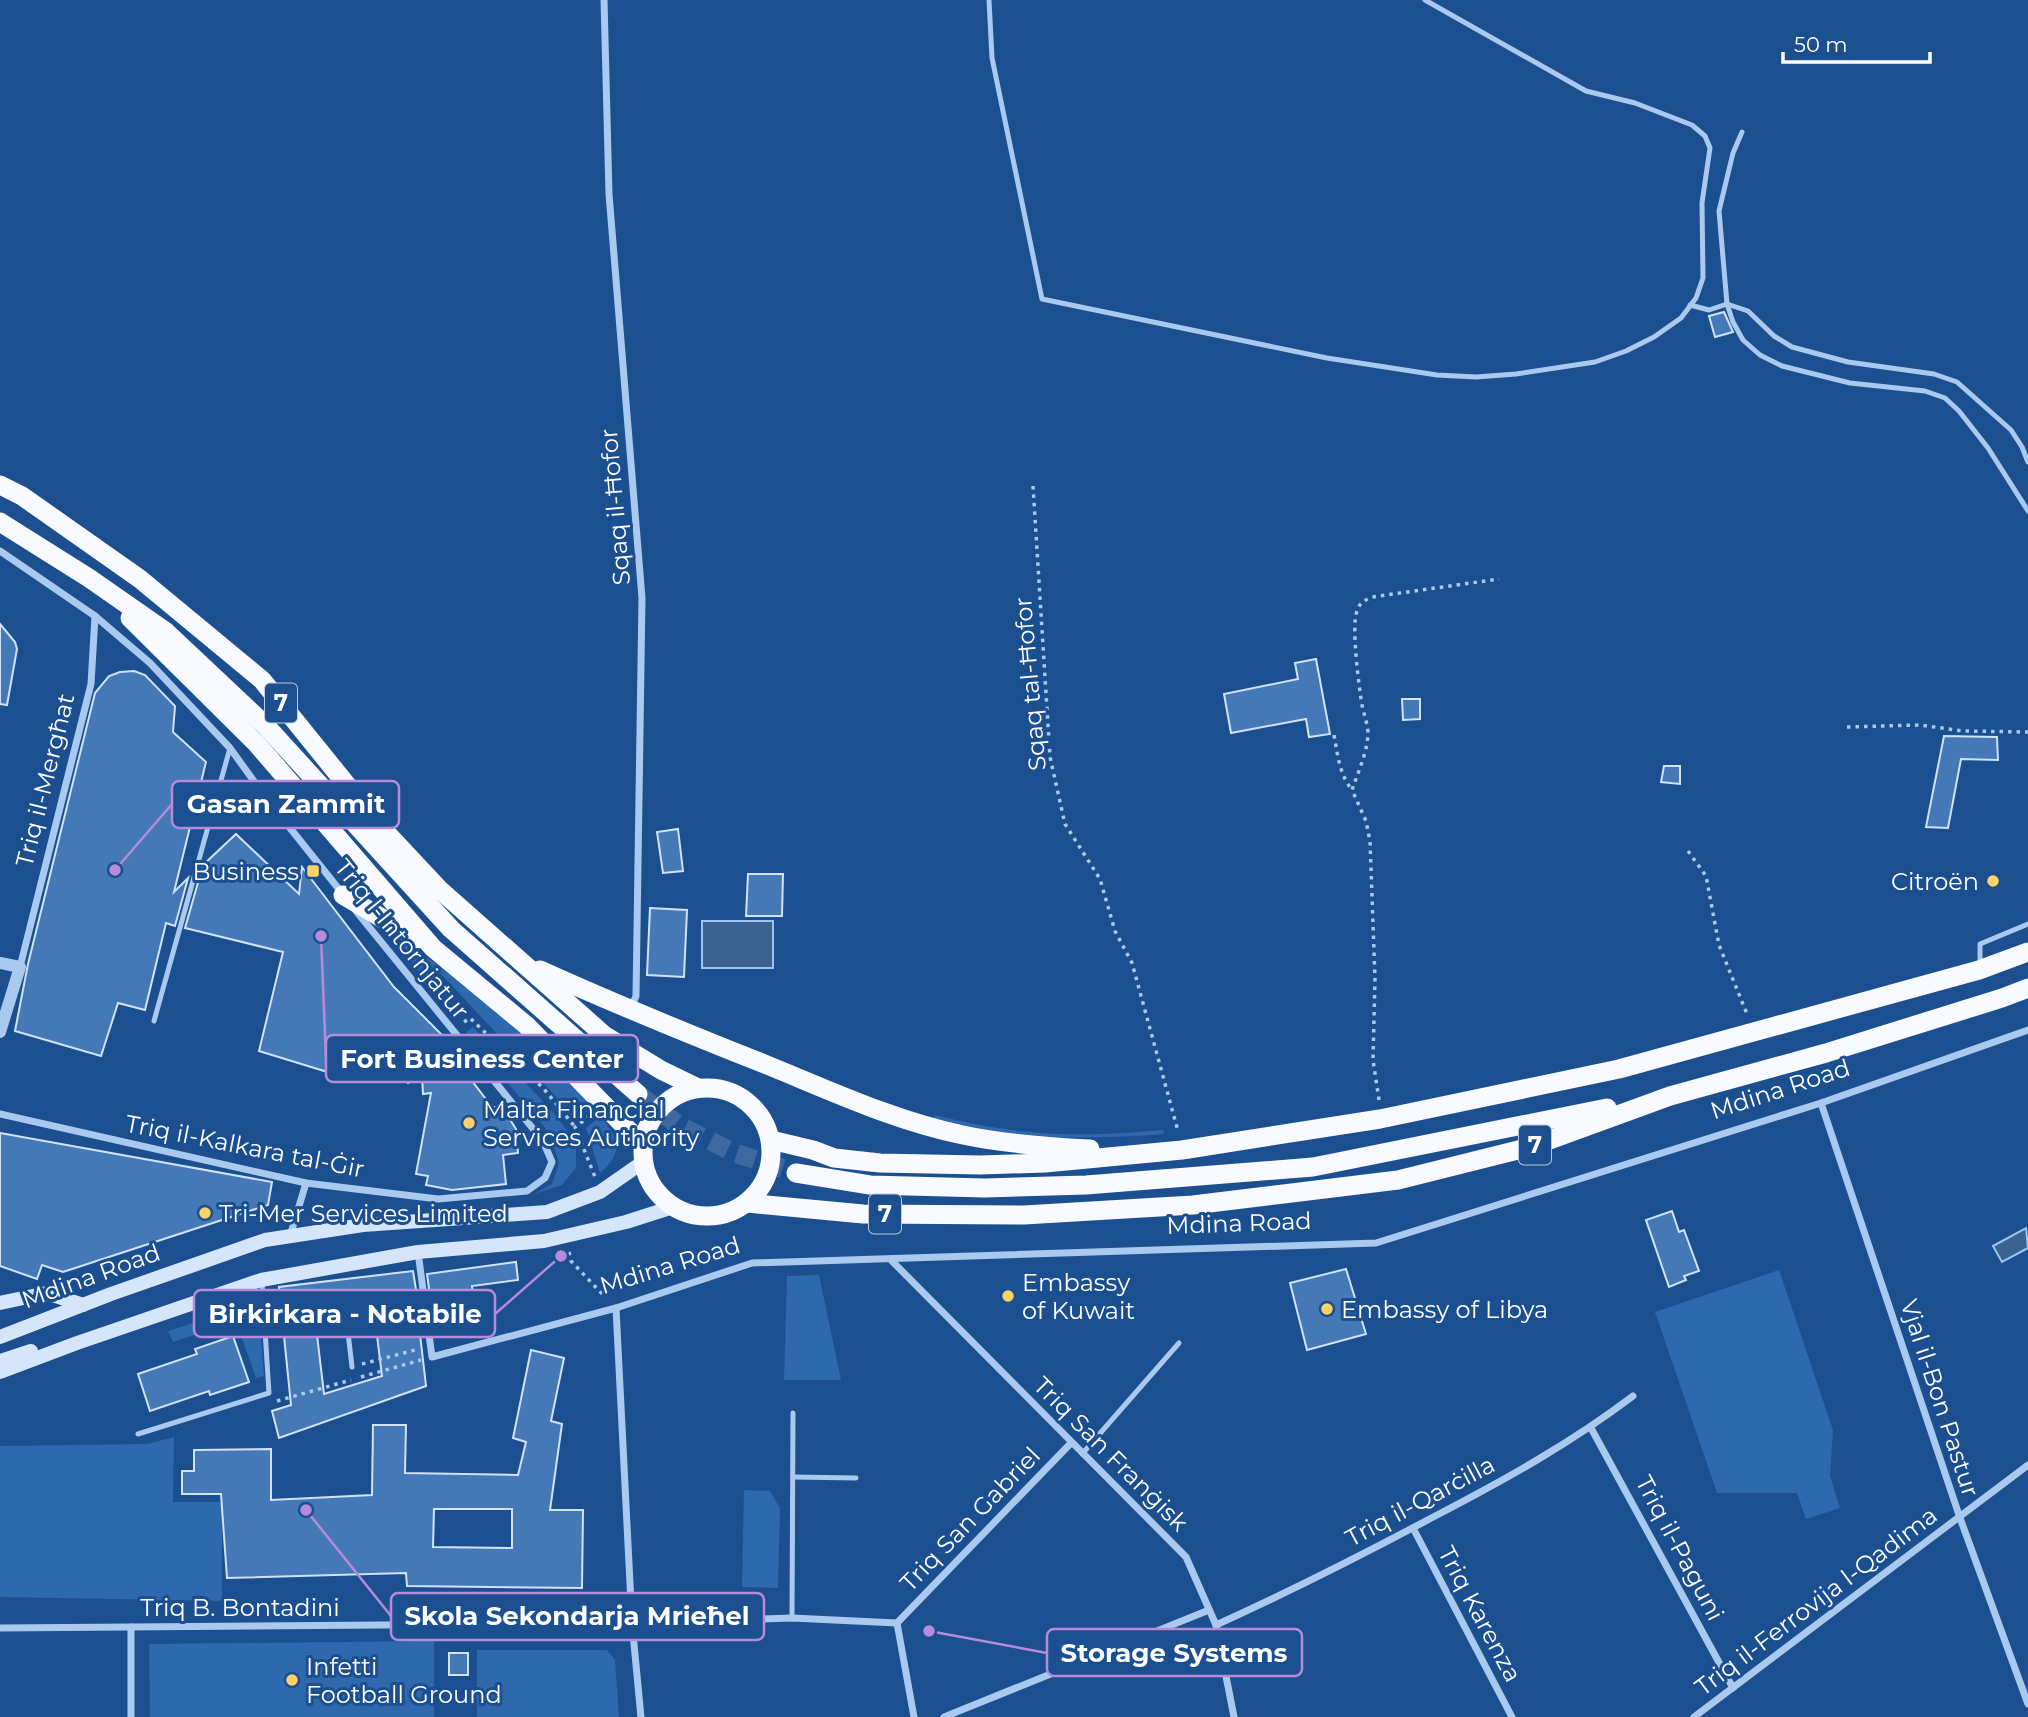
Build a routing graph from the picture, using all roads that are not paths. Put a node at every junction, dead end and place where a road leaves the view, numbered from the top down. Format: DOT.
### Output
graph roads {
  1 [pos="604,0"];
  2 [pos="989,0"];
  3 [pos="1425,0"];
  4 [pos="1742,132"];
  5 [pos="1727,304"];
  6 [pos="1690,305"];
  7 [pos="2028,462"];
  8 [pos="0,485"];
  9 [pos="2028,511"];
  10 [pos="0,522"];
  11 [pos="0,551"];
  12 [pos="89,578"];
  13 [pos="95,616"];
  14 [pos="230,748"];
  15 [pos="343,895"];
  16 [pos="2028,924"];
  17 [pos="433,948"];
  18 [pos="2028,952"];
  19 [pos="0,963"];
  20 [pos="524,963"];
  21 [pos="20,967"];
  22 [pos="1979,970"];
  23 [pos="2028,988"];
  24 [pos="630,1010"];
  25 [pos="154,1021"];
  26 [pos="0,1032"];
  27 [pos="2027,1033"];
  28 [pos="698,1088"];
  29 [pos="638,1094"];
  30 [pos="1670,1096"];
  31 [pos="1821,1103"];
  32 [pos="0,1114"];
  33 [pos="771,1140"];
  34 [pos="1173,1151"];
  35 [pos="642,1153"];
  36 [pos="796,1173"];
  37 [pos="306,1183"];
  38 [pos="527,1191"];
  39 [pos="741,1206"];
  40 [pos="673,1207"];
  41 [pos="290,1236"];
  42 [pos="418,1252"];
  43 [pos="890,1259"];
  44 [pos="261,1280"];
  45 [pos="344,1298"];
  46 [pos="0,1303"];
  47 [pos="83,1305"];
  48 [pos="616,1308"];
  49 [pos="0,1337"];
  50 [pos="77,1343"];
  51 [pos="1179,1343"];
  52 [pos="0,1361"];
  53 [pos="352,1367"];
  54 [pos="0,1372"];
  55 [pos="1633,1396"];
  56 [pos="793,1413"];
  57 [pos="1591,1428"];
  58 [pos="138,1434"];
  59 [pos="1071,1443"];
  60 [pos="1082,1454"];
  61 [pos="2028,1465"];
  62 [pos="793,1477"];
  63 [pos="856,1478"];
  64 [pos="1960,1518"];
  65 [pos="1413,1528"];
  66 [pos="1209,1610"];
  67 [pos="793,1618"];
  68 [pos="632,1623"];
  69 [pos="897,1623"];
  70 [pos="1216,1625"];
  71 [pos="1,1628"];
  72 [pos="131,1628"];
  73 [pos="1733,1688"];
  74 [pos="2028,1704"];
  75 [pos="131,1717"];
  76 [pos="641,1717"];
  77 [pos="914,1717"];
  78 [pos="944,1717"];
  79 [pos="1234,1717"];
  80 [pos="1512,1717"];
  81 [pos="1695,1717"];
  1 -- 24 [label="street, Sqaq il-Ħofor"];
  2 -- 6 [label="lane"];
  3 -- 6 [label="lane"];
  4 -- 5 [label="lane"];
  5 -- 6 [label="lane"];
  5 -- 7 [label="lane"];
  5 -- 9 [label="lane"];
  8 -- 20 [label="highway, 7"];
  10 -- 12 [label="highway, 7"];
  11 -- 13 [label="street, Triq l-Intornjatur"];
  12 -- 17 [label="highway"];
  12 -- 29 [label="highway, 7"];
  13 -- 14 [label="street, Triq l-Intornjatur"];
  13 -- 21 [label="street, Triq il-Mergħat"];
  14 -- 15 [label="street, Triq l-Intornjatur"];
  14 -- 25 [label="lane"];
  15 -- 17 [label="highway"];
  15 -- 38 [label="street, Triq l-Intornjatur"];
  16 -- 22 [label="lane"];
  17 -- 35 [label="highway"];
  18 -- 22 [label="highway, 7"];
  19 -- 21 [label="street"];
  20 -- 24 [label="highway"];
  20 -- 28 [label="highway"];
  21 -- 26 [label="street, Triq il-Mergħat"];
  22 -- 34 [label="highway, 7"];
  23 -- 30 [label="highway, Mdina Road / 7"];
  24 -- 34 [label="highway"];
  27 -- 31 [label="street, Mdina Road"];
  28 -- 33 [label="highway"];
  28 -- 35 [label="highway, Mdina Road"];
  30 -- 36 [label="highway, Mdina Road / 7"];
  30 -- 39 [label="highway, Mdina Road / 7"];
  31 -- 43 [label="street, Mdina Road"];
  31 -- 64 [label="street, Vjal il-Bon Pastur"];
  32 -- 37 [label="street, Triq il-Kalkara tal-Ġir"];
  33 -- 34 [label="highway"];
  33 -- 39 [label="highway, Mdina Road"];
  35 -- 40 [label="highway"];
  35 -- 41 [label="main road, Mdina Road"];
  37 -- 38 [label="street, Triq il-Kalkara tal-Ġir"];
  37 -- 41 [label="street"];
  39 -- 40 [label="highway, Mdina Road"];
  40 -- 42 [label="main road"];
  41 -- 47 [label="main road, Mdina Road"];
  42 -- 44 [label="main road"];
  42 -- 48 [label="street, Mdina Road"];
  43 -- 48 [label="street, Mdina Road"];
  43 -- 59 [label="street, Triq San Franġisk"];
  44 -- 50 [label="main road"];
  44 -- 58 [label="lane"];
  45 -- 53 [label="lane"];
  46 -- 47 [label="main road"];
  47 -- 49 [label="main road, Mdina Road"];
  48 -- 68 [label="street"];
  50 -- 52 [label="main road"];
  50 -- 54 [label="main road"];
  51 -- 60 [label="lane"];
  55 -- 57 [label="street, Triq il-Qarċilla"];
  56 -- 62 [label="lane"];
  57 -- 65 [label="street, Triq il-Qarċilla"];
  57 -- 73 [label="street, Triq il-Paguni"];
  59 -- 60 [label="street, Triq San Franġisk"];
  59 -- 69 [label="street, Triq San Gabriel"];
  60 -- 66 [label="street, Triq San Franġisk"];
  61 -- 64 [label="street, Triq il-Ferrovija l-Qadima"];
  62 -- 63 [label="lane"];
  62 -- 67 [label="lane"];
  64 -- 73 [label="street, Triq il-Ferrovija l-Qadima"];
  64 -- 74 [label="street, Vjal il-Bon Pastur"];
  65 -- 70 [label="street, Triq il-Qarċilla"];
  65 -- 80 [label="street, Triq Karenza"];
  66 -- 70 [label="street, Triq San Franġisk"];
  66 -- 78 [label="street"];
  67 -- 68 [label="street, Triq B. Bontadini"];
  67 -- 69 [label="street, Triq B. Bontadini"];
  68 -- 72 [label="street, Triq B. Bontadini"];
  68 -- 76 [label="street"];
  69 -- 77 [label="street"];
  70 -- 79 [label="street, Triq San Franġisk"];
  71 -- 72 [label="street, Triq B. Bontadini"];
  72 -- 75 [label="street"];
  73 -- 81 [label="street, Triq il-Ferrovija l-Qadima"];
}
